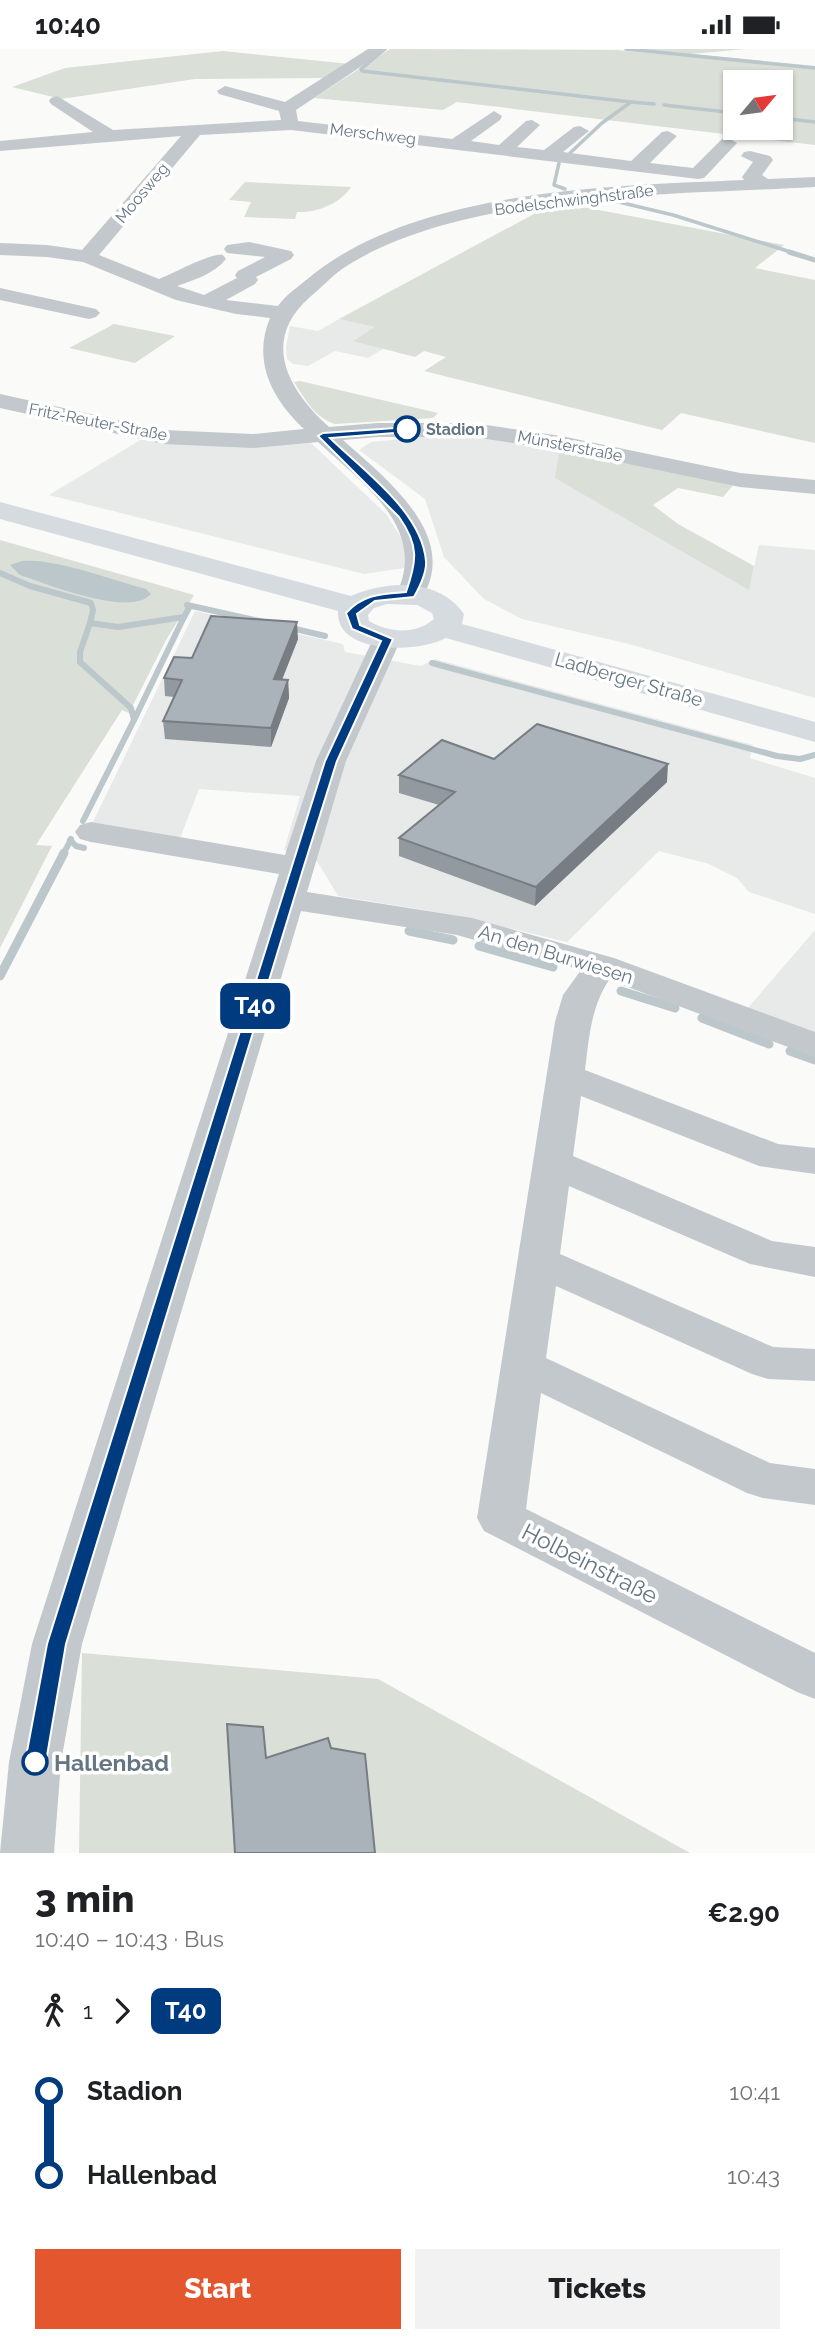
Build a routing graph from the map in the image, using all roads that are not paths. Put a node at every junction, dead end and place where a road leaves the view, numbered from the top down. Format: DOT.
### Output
graph roads {
  1 [pos="379,49"];
  2 [pos="225,91"];
  3 [pos="57,101"];
  4 [pos="206,111"];
  5 [pos="494,115"];
  6 [pos="289,116"];
  7 [pos="532,125"];
  8 [pos="233,127"];
  9 [pos="196,129"];
  10 [pos="0,131"];
  11 [pos="580,131"];
  12 [pos="110,135"];
  13 [pos="668,136"];
  14 [pos="729,143"];
  15 [pos="456,144"];
  16 [pos="9,145"];
  17 [pos="503,150"];
  18 [pos="549,155"];
  19 [pos="750,156"];
  20 [pos="636,166"];
  21 [pos="698,173"];
  22 [pos="812,184"];
  23 [pos="766,185"];
  24 [pos="723,187"];
  25 [pos="0,249"];
  26 [pos="87,257"];
  27 [pos="159,286"];
  28 [pos="0,294"];
  29 [pos="206,302"];
  30 [pos="89,313"];
  31 [pos="282,313"];
  32 [pos="0,401"];
  33 [pos="323,436"];
  34 [pos="815,487"];
  35 [pos="0,510"];
  36 [pos="410,595"];
  37 [pos="356,607"];
  38 [pos="443,628"];
  39 [pos="387,639"];
  40 [pos="815,732"];
  41 [pos="91,832"];
  42 [pos="293,882"];
  43 [pos="602,965"];
  44 [pos="815,1045"];
  45 [pos="564,1076"];
  46 [pos="815,1161"];
  47 [pos="553,1163"];
  48 [pos="538,1261"];
  49 [pos="815,1262"];
  50 [pos="815,1365"];
  51 [pos="524,1366"];
  52 [pos="815,1487"];
  53 [pos="815,1677"];
  54 [pos="27,1853"];
  1 -- 6 [label="street, Merschweg"];
  2 -- 6 [label="street"];
  3 -- 12 [label="street"];
  4 -- 8 [label="street"];
  5 -- 15 [label="street"];
  6 -- 8 [label="street, Merschweg"];
  6 -- 15 [label="street, Merschweg"];
  7 -- 17 [label="street"];
  8 -- 9 [label="street, Merschweg"];
  9 -- 12 [label="street, Merschweg"];
  9 -- 26 [label="street, Moosweg"];
  10 -- 16 [label="street, Merschweg"];
  11 -- 18 [label="street"];
  12 -- 16 [label="street, Merschweg"];
  13 -- 20 [label="street"];
  14 -- 21 [label="street"];
  15 -- 17 [label="street, Merschweg"];
  17 -- 18 [label="street, Merschweg"];
  18 -- 20 [label="street, Merschweg"];
  19 -- 23 [label="street"];
  20 -- 21 [label="street, Merschweg"];
  21 -- 24 [label="street, Merschweg"];
  22 -- 23 [label="street, Bodelschwinghstraße"];
  23 -- 24 [label="street, Bodelschwinghstraße"];
  24 -- 31 [label="street, Bodelschwinghstraße"];
  25 -- 26 [label="street"];
  26 -- 27 [label="street"];
  27 -- 29 [label="street"];
  27 -- 29 [label="street"];
  28 -- 30 [label="street"];
  29 -- 31 [label="street"];
  31 -- 33 [label="street, Bodelschwinghstraße"];
  32 -- 33 [label="street, Fritz-Reuter-Straße"];
  33 -- 34 [label="street, Münsterstraße"];
  33 -- 36 [label="street, Bodelschwinghstraße"];
  35 -- 37 [label="main road"];
  36 -- 37 [label="main road"];
  36 -- 38 [label="main road"];
  37 -- 39 [label="main road"];
  38 -- 39 [label="main road"];
  38 -- 40 [label="main road, Ladberger Straße"];
  39 -- 42 [label="street"];
  41 -- 42 [label="street, An den Burwiesen"];
  42 -- 43 [label="street, An den Burwiesen"];
  42 -- 54 [label="street"];
  43 -- 44 [label="street, An den Burwiesen"];
  43 -- 45 [label="street, Holbeinstraße"];
  45 -- 46 [label="street"];
  45 -- 47 [label="street, Holbeinstraße"];
  47 -- 48 [label="street, Holbeinstraße"];
  47 -- 49 [label="street"];
  48 -- 50 [label="street"];
  48 -- 51 [label="street, Holbeinstraße"];
  51 -- 52 [label="street"];
  51 -- 53 [label="street, Holbeinstraße"];
}
